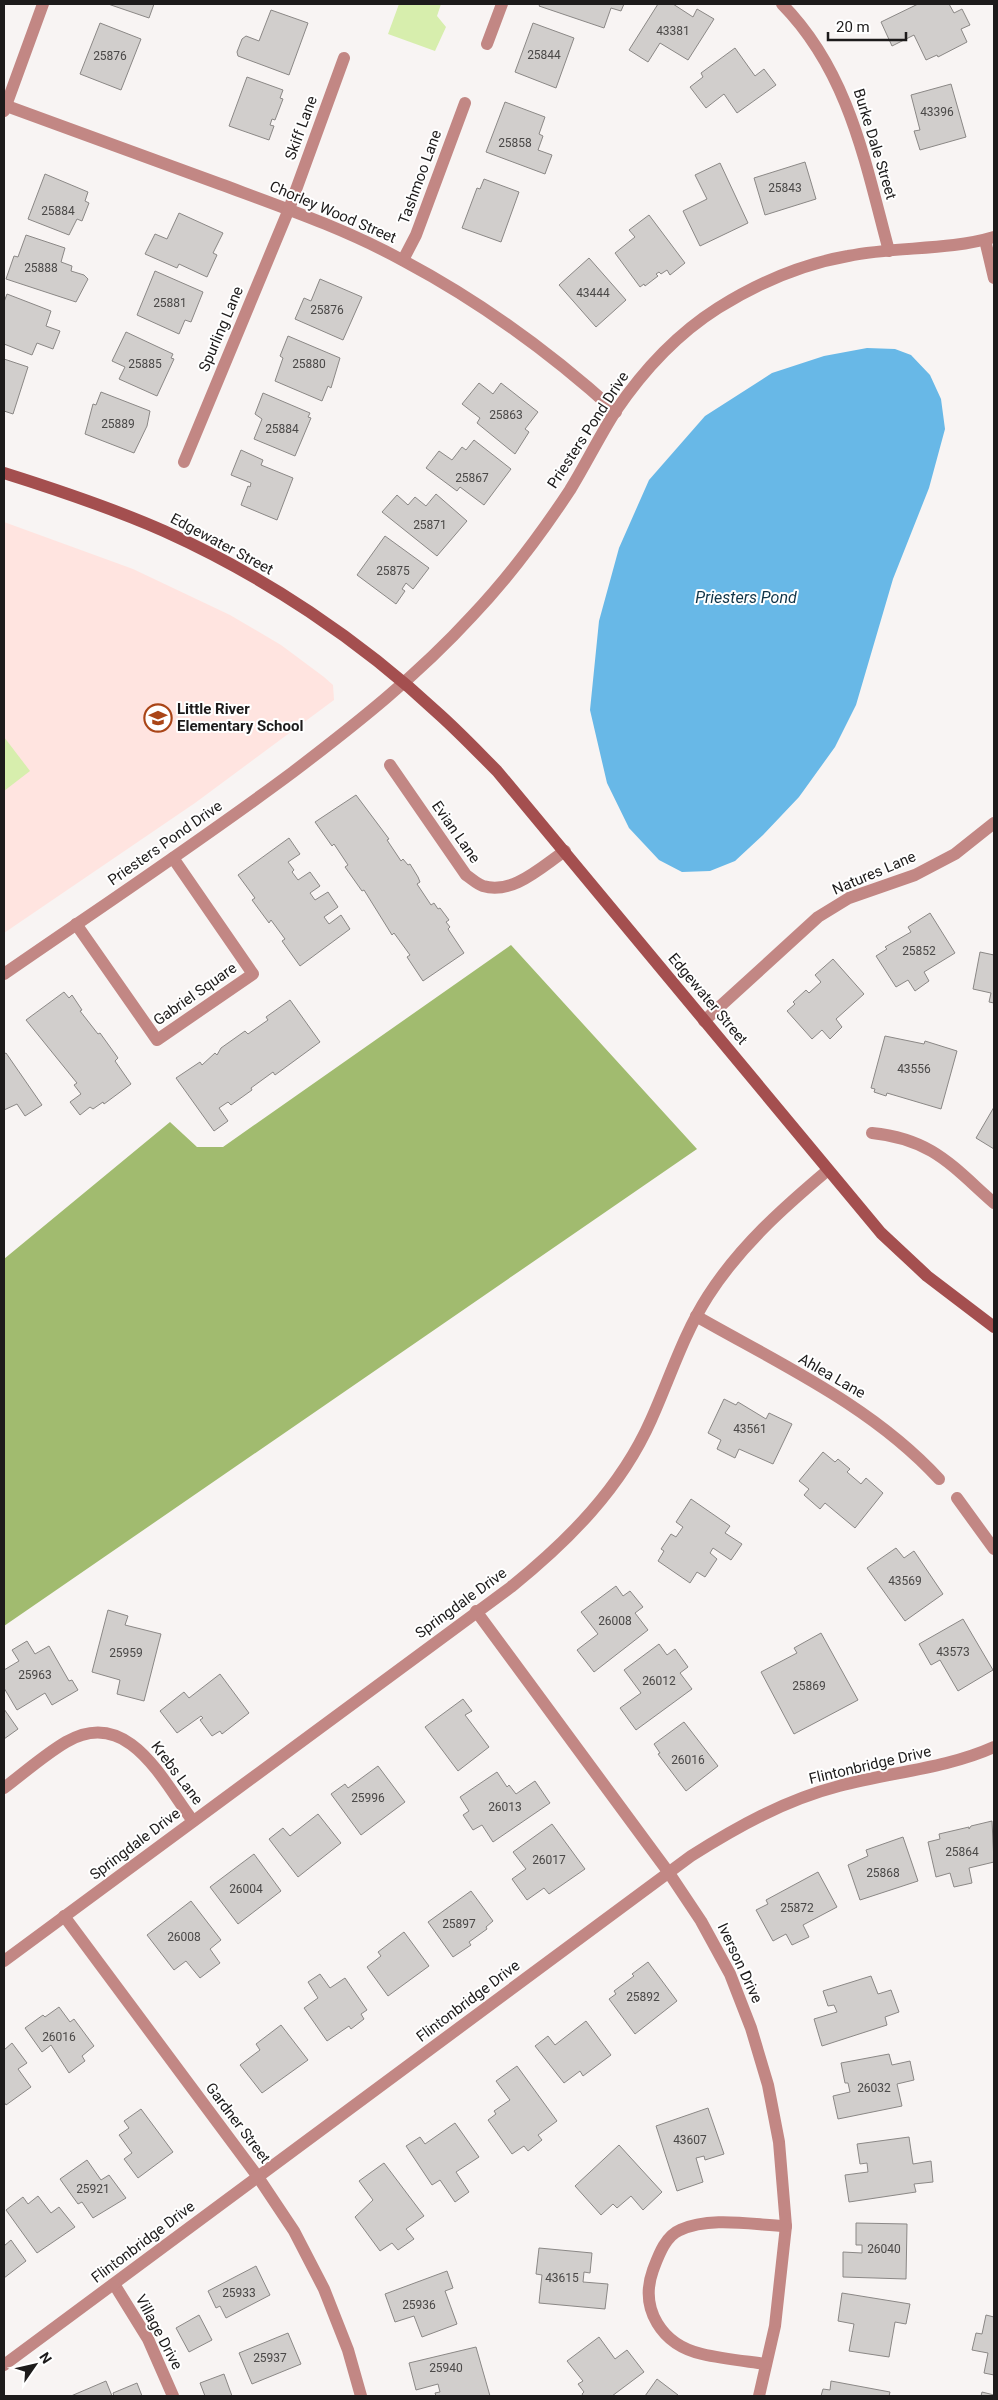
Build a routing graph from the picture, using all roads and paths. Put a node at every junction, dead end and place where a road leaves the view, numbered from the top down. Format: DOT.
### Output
graph roads {
  1 [pos="43,4"];
  2 [pos="502,4"];
  3 [pos="782,4"];
  4 [pos="487,44"];
  5 [pos="344,58"];
  6 [pos="465,103"];
  7 [pos="4,107"];
  8 [pos="289,209"];
  9 [pos="990,238"];
  10 [pos="889,251"];
  11 [pos="403,260"];
  12 [pos="994,278"];
  13 [pos="616,412"];
  14 [pos="184,462"];
  15 [pos="4,473"];
  16 [pos="404,684"];
  17 [pos="390,765"];
  18 [pos="994,823"];
  19 [pos="565,851"];
  20 [pos="173,858"];
  21 [pos="76,924"];
  22 [pos="4,974"];
  23 [pos="704,1021"];
  24 [pos="872,1133"];
  25 [pos="828,1170"];
  26 [pos="994,1204"];
  27 [pos="696,1316"];
  28 [pos="994,1327"];
  29 [pos="939,1479"];
  30 [pos="957,1498"];
  31 [pos="994,1549"];
  32 [pos="476,1611"];
  33 [pos="994,1747"];
  34 [pos="4,1788"];
  35 [pos="193,1821"];
  36 [pos="669,1873"];
  37 [pos="64,1916"];
  38 [pos="4,1961"];
  39 [pos="258,2177"];
  40 [pos="786,2226"];
  41 [pos="114,2284"];
  42 [pos="766,2364"];
  43 [pos="4,2365"];
  44 [pos="173,2396"];
  45 [pos="361,2396"];
  46 [pos="760,2396"];
  1 -- 7 [label="street"];
  2 -- 4 [label="street"];
  3 -- 10 [label="street, Burke Dale Street"];
  5 -- 8 [label="street, Skiff Lane"];
  6 -- 11 [label="street, Tashmoo Lane"];
  7 -- 8 [label="street, Chorley Wood Street"];
  8 -- 11 [label="street, Chorley Wood Street"];
  8 -- 14 [label="street, Spurling Lane"];
  9 -- 10 [label="street, Priesters Pond Drive"];
  9 -- 12 [label="street"];
  10 -- 13 [label="street, Priesters Pond Drive"];
  11 -- 13 [label="street, Chorley Wood Street"];
  13 -- 16 [label="street, Priesters Pond Drive"];
  15 -- 16 [label="street, Edgewater Street"];
  16 -- 19 [label="street, Edgewater Street"];
  16 -- 20 [label="street, Priesters Pond Drive"];
  17 -- 19 [label="street, Evian Lane"];
  18 -- 23 [label="street, Natures Lane"];
  19 -- 23 [label="street, Edgewater Street"];
  20 -- 21 [label="street, Priesters Pond Drive"];
  20 -- 21 [label="street, Gabriel Square"];
  21 -- 22 [label="street, Priesters Pond Drive"];
  23 -- 25 [label="street, Edgewater Street"];
  24 -- 26 [label="street"];
  25 -- 27 [label="street, Springdale Drive"];
  25 -- 28 [label="street, Edgewater Street"];
  27 -- 29 [label="street, Ahlea Lane"];
  27 -- 32 [label="street, Springdale Drive"];
  30 -- 31 [label="street"];
  32 -- 35 [label="street, Springdale Drive"];
  32 -- 36 [label="street, Iverson Drive"];
  33 -- 36 [label="street, Flintonbridge Drive"];
  34 -- 35 [label="street, Krebs Lane"];
  35 -- 37 [label="street, Springdale Drive"];
  36 -- 39 [label="street, Flintonbridge Drive"];
  36 -- 40 [label="street, Iverson Drive"];
  37 -- 38 [label="street, Springdale Drive"];
  37 -- 39 [label="street, Gardner Street"];
  39 -- 41 [label="street, Flintonbridge Drive"];
  39 -- 45 [label="street, Gardner Street"];
  40 -- 42 [label="street, Iverson Drive"];
  40 -- 42 [label="street"];
  41 -- 43 [label="street, Flintonbridge Drive"];
  41 -- 44 [label="street, Village Drive"];
  42 -- 46 [label="street, Iverson Drive"];
}
